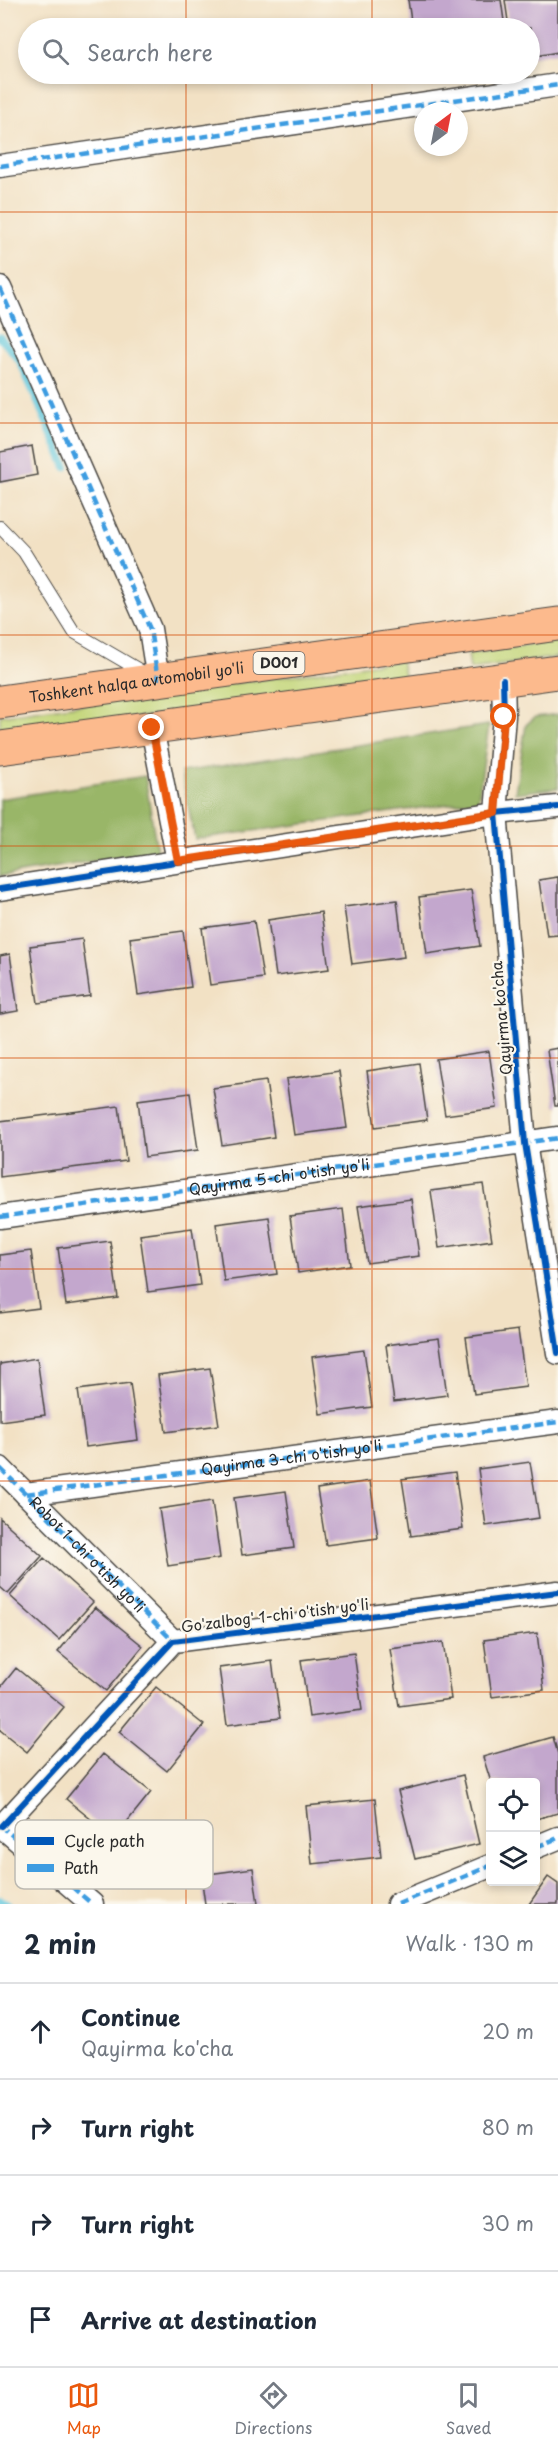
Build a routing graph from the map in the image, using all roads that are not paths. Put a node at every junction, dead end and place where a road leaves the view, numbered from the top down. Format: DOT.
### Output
graph roads {
  1 [pos="558,85"];
  2 [pos="0,166"];
  3 [pos="0,288"];
  4 [pos="0,527"];
  5 [pos="558,624"];
  6 [pos="434,641"];
  7 [pos="558,672"];
  8 [pos="158,680"];
  9 [pos="502,680"];
  10 [pos="440,688"];
  11 [pos="0,702"];
  12 [pos="152,728"];
  13 [pos="0,748"];
  14 [pos="558,807"];
  15 [pos="496,813"];
  16 [pos="178,861"];
  17 [pos="0,889"];
  18 [pos="558,1138"];
  19 [pos="525,1143"];
  20 [pos="0,1217"];
  21 [pos="558,1353"];
  22 [pos="558,1422"];
  23 [pos="0,1468"];
  24 [pos="26,1494"];
  25 [pos="558,1592"];
  26 [pos="173,1641"];
  27 [pos="1,1825"];
  28 [pos="15,1837"];
  29 [pos="558,1838"];
  30 [pos="540,1845"];
  31 [pos="486,1868"];
  32 [pos="76,1889"];
  33 [pos="93,1904"];
  34 [pos="398,1904"];
  1 -- 2 [label="street"];
  3 -- 8 [label="street"];
  4 -- 8 [label="lane"];
  5 -- 6 [label="highway, Toshkent halqa avtomobil yo'li / D001"];
  6 -- 8 [label="highway, Toshkent halqa avtomobil yo'li / D001"];
  6 -- 10 [label="highway"];
  7 -- 9 [label="highway"];
  8 -- 11 [label="highway, Toshkent halqa avtomobil yo'li / D001"];
  9 -- 10 [label="highway"];
  9 -- 15 [label="street, Qayirma ko'cha"];
  10 -- 12 [label="highway"];
  12 -- 13 [label="highway"];
  12 -- 16 [label="street"];
  14 -- 15 [label="street"];
  15 -- 16 [label="street"];
  15 -- 19 [label="street, Qayirma ko'cha"];
  16 -- 17 [label="street"];
  18 -- 19 [label="street, Qayirma 5-chi o'tish yo'li"];
  19 -- 20 [label="street, Qayirma 5-chi o'tish yo'li"];
  19 -- 21 [label="street, Qayirma ko'cha"];
  22 -- 24 [label="street, Qayirma 3-chi o'tish yo'li"];
  23 -- 24 [label="street, Robot 1-chi o'tish yo'li"];
  24 -- 26 [label="street, Robot 1-chi o'tish yo'li"];
  25 -- 26 [label="street, Go'zalbog' 1-chi o'tish yo'li"];
  26 -- 27 [label="street, Go'zalbog' 1-chi o'tish yo'li"];
  27 -- 28 [label="street"];
  29 -- 30 [label="street"];
  31 -- 34 [label="street"];
  32 -- 33 [label="street"];
}
